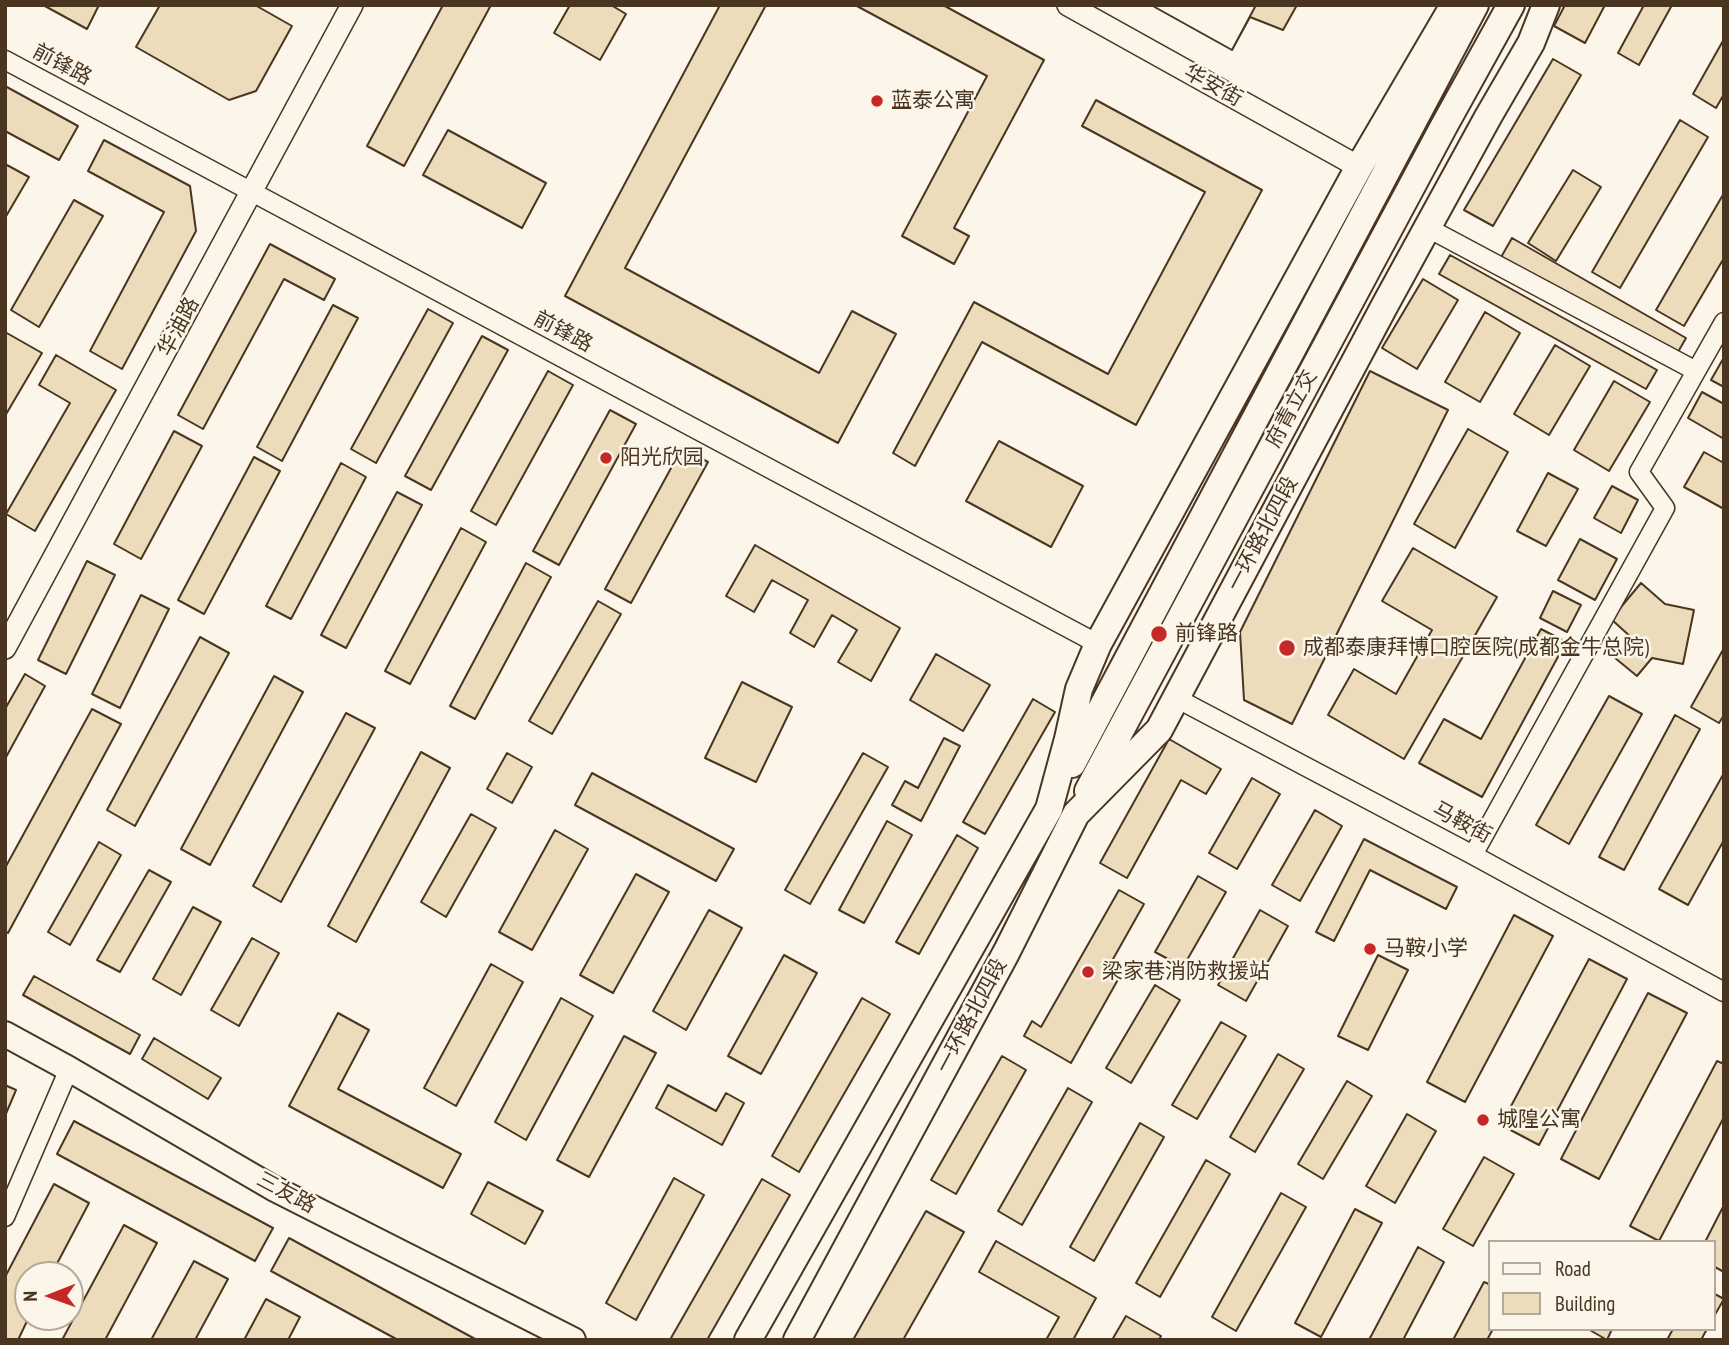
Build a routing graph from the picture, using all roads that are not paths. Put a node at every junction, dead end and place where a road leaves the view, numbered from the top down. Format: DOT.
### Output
graph roads {
  1 [pos="352,5"];
  2 [pos="1068,5"];
  3 [pos="1454,5"];
  4 [pos="1475,5"];
  5 [pos="1511,5"];
  6 [pos="1546,5"];
  7 [pos="5,60"];
  8 [pos="1359,167"];
  9 [pos="252,191"];
  10 [pos="1428,228"];
  11 [pos="1724,322"];
  12 [pos="1696,371"];
  13 [pos="1098,644"];
  14 [pos="5,648"];
  15 [pos="1176,698"];
  16 [pos="1049,808"];
  17 [pos="1076,814"];
  18 [pos="1473,855"];
  19 [pos="1724,992"];
  20 [pos="5,1034"];
  21 [pos="69,1069"];
  22 [pos="5,1217"];
  23 [pos="573,1340"];
  24 [pos="748,1340"];
  25 [pos="797,1340"];
  1 -- 9 [label="street, 华油路"];
  2 -- 8 [label="street, 华安街"];
  3 -- 8 [label="main road, 一环路北四段"];
  4 -- 16 [label="main road, 府青立交"];
  5 -- 17 [label="main road, 府青立交"];
  6 -- 10 [label="main road, 一环路北四段"];
  7 -- 9 [label="street, 前锋路"];
  8 -- 13 [label="main road, 一环路北四段"];
  9 -- 13 [label="street, 前锋路"];
  9 -- 14 [label="street, 华油路"];
  10 -- 12 [label="street"];
  10 -- 15 [label="main road, 一环路北四段"];
  11 -- 12 [label="street"];
  12 -- 18 [label="street"];
  13 -- 16 [label="main road, 一环路北四段"];
  15 -- 17 [label="main road, 一环路北四段"];
  15 -- 18 [label="street, 马鞍街"];
  16 -- 24 [label="main road, 一环路北四段"];
  17 -- 25 [label="main road, 一环路北四段"];
  18 -- 19 [label="street, 马鞍街"];
  20 -- 21 [label="main road, 三友路"];
  21 -- 22 [label="street"];
  21 -- 23 [label="main road, 三友路"];
}
